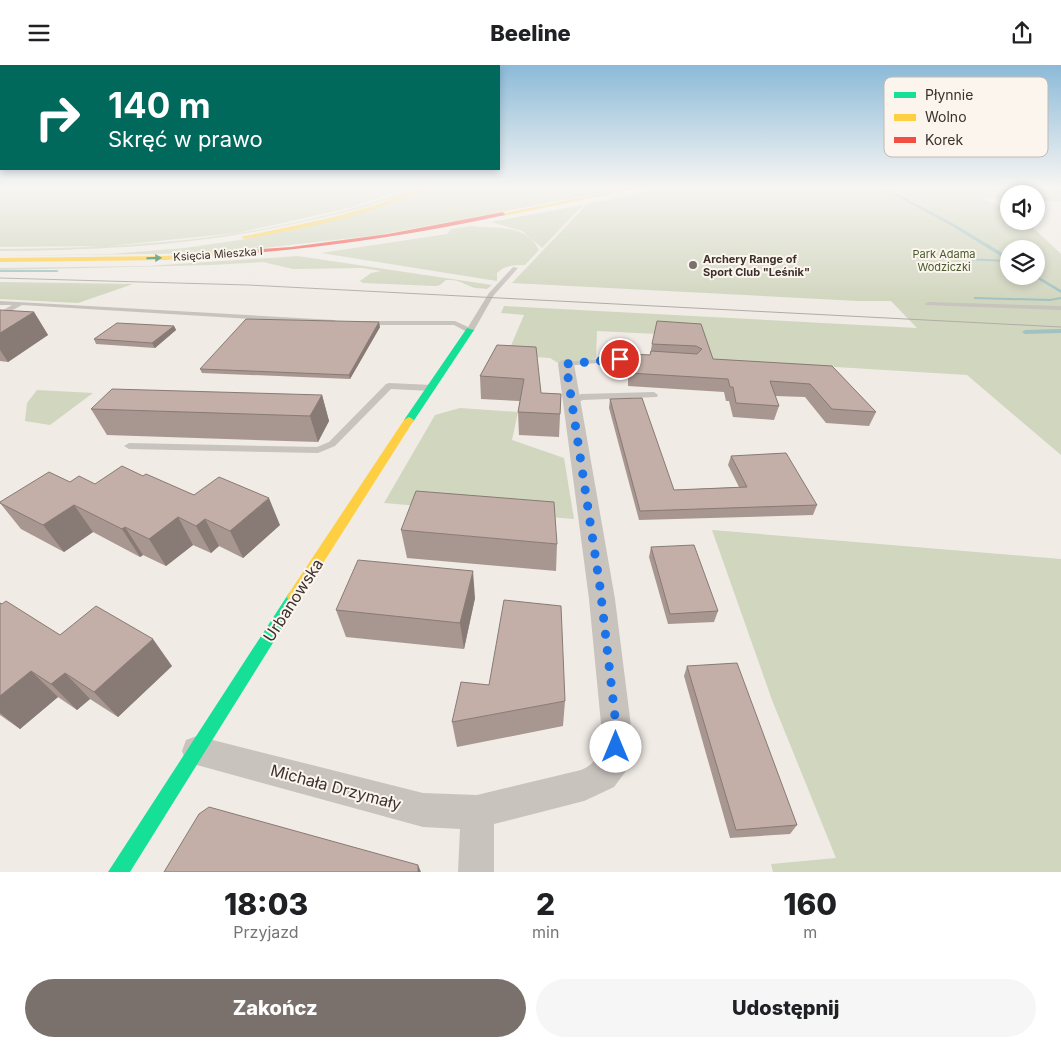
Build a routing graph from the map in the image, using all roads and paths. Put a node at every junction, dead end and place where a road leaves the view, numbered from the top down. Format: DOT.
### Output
graph roads {
  1 [pos="307,225"];
  2 [pos="447,225"];
  3 [pos="233,238"];
  4 [pos="185,245"];
  5 [pos="0,253"];
  6 [pos="0,260"];
  7 [pos="516,268"];
  8 [pos="0,303"];
  9 [pos="21,303"];
  10 [pos="928,305"];
  11 [pos="1061,307"];
  12 [pos="0,315"];
  13 [pos="338,322"];
  14 [pos="357,323"];
  15 [pos="470,329"];
  16 [pos="647,360"];
  17 [pos="566,364"];
  18 [pos="432,388"];
  19 [pos="654,395"];
  20 [pos="572,402"];
  21 [pos="129,446"];
  22 [pos="197,751"];
  23 [pos="477,812"];
  24 [pos="118,872"];
  25 [pos="476,872"];
  1 -- 3 [label="street"];
  6 -- 2 [label="street, Księcia Mieszka I, one-way"];
  4 -- 5 [label="street"];
  7 -- 15 [label="lane"];
  8 -- 9 [label="lane"];
  9 -- 12 [label="lane"];
  9 -- 13 [label="lane"];
  10 -- 11 [label="lane"];
  14 -- 15 [label="lane"];
  15 -- 18 [label="street, Urbanowska"];
  16 -- 17 [label="lane"];
  17 -- 20 [label="street, Michała Drzymały"];
  18 -- 21 [label="lane"];
  18 -- 22 [label="street, Urbanowska"];
  19 -- 20 [label="lane"];
  20 -- 23 [label="street, Michała Drzymały"];
  22 -- 23 [label="street, Michała Drzymały"];
  22 -- 24 [label="street, Urbanowska"];
  23 -- 25 [label="street"];
}
